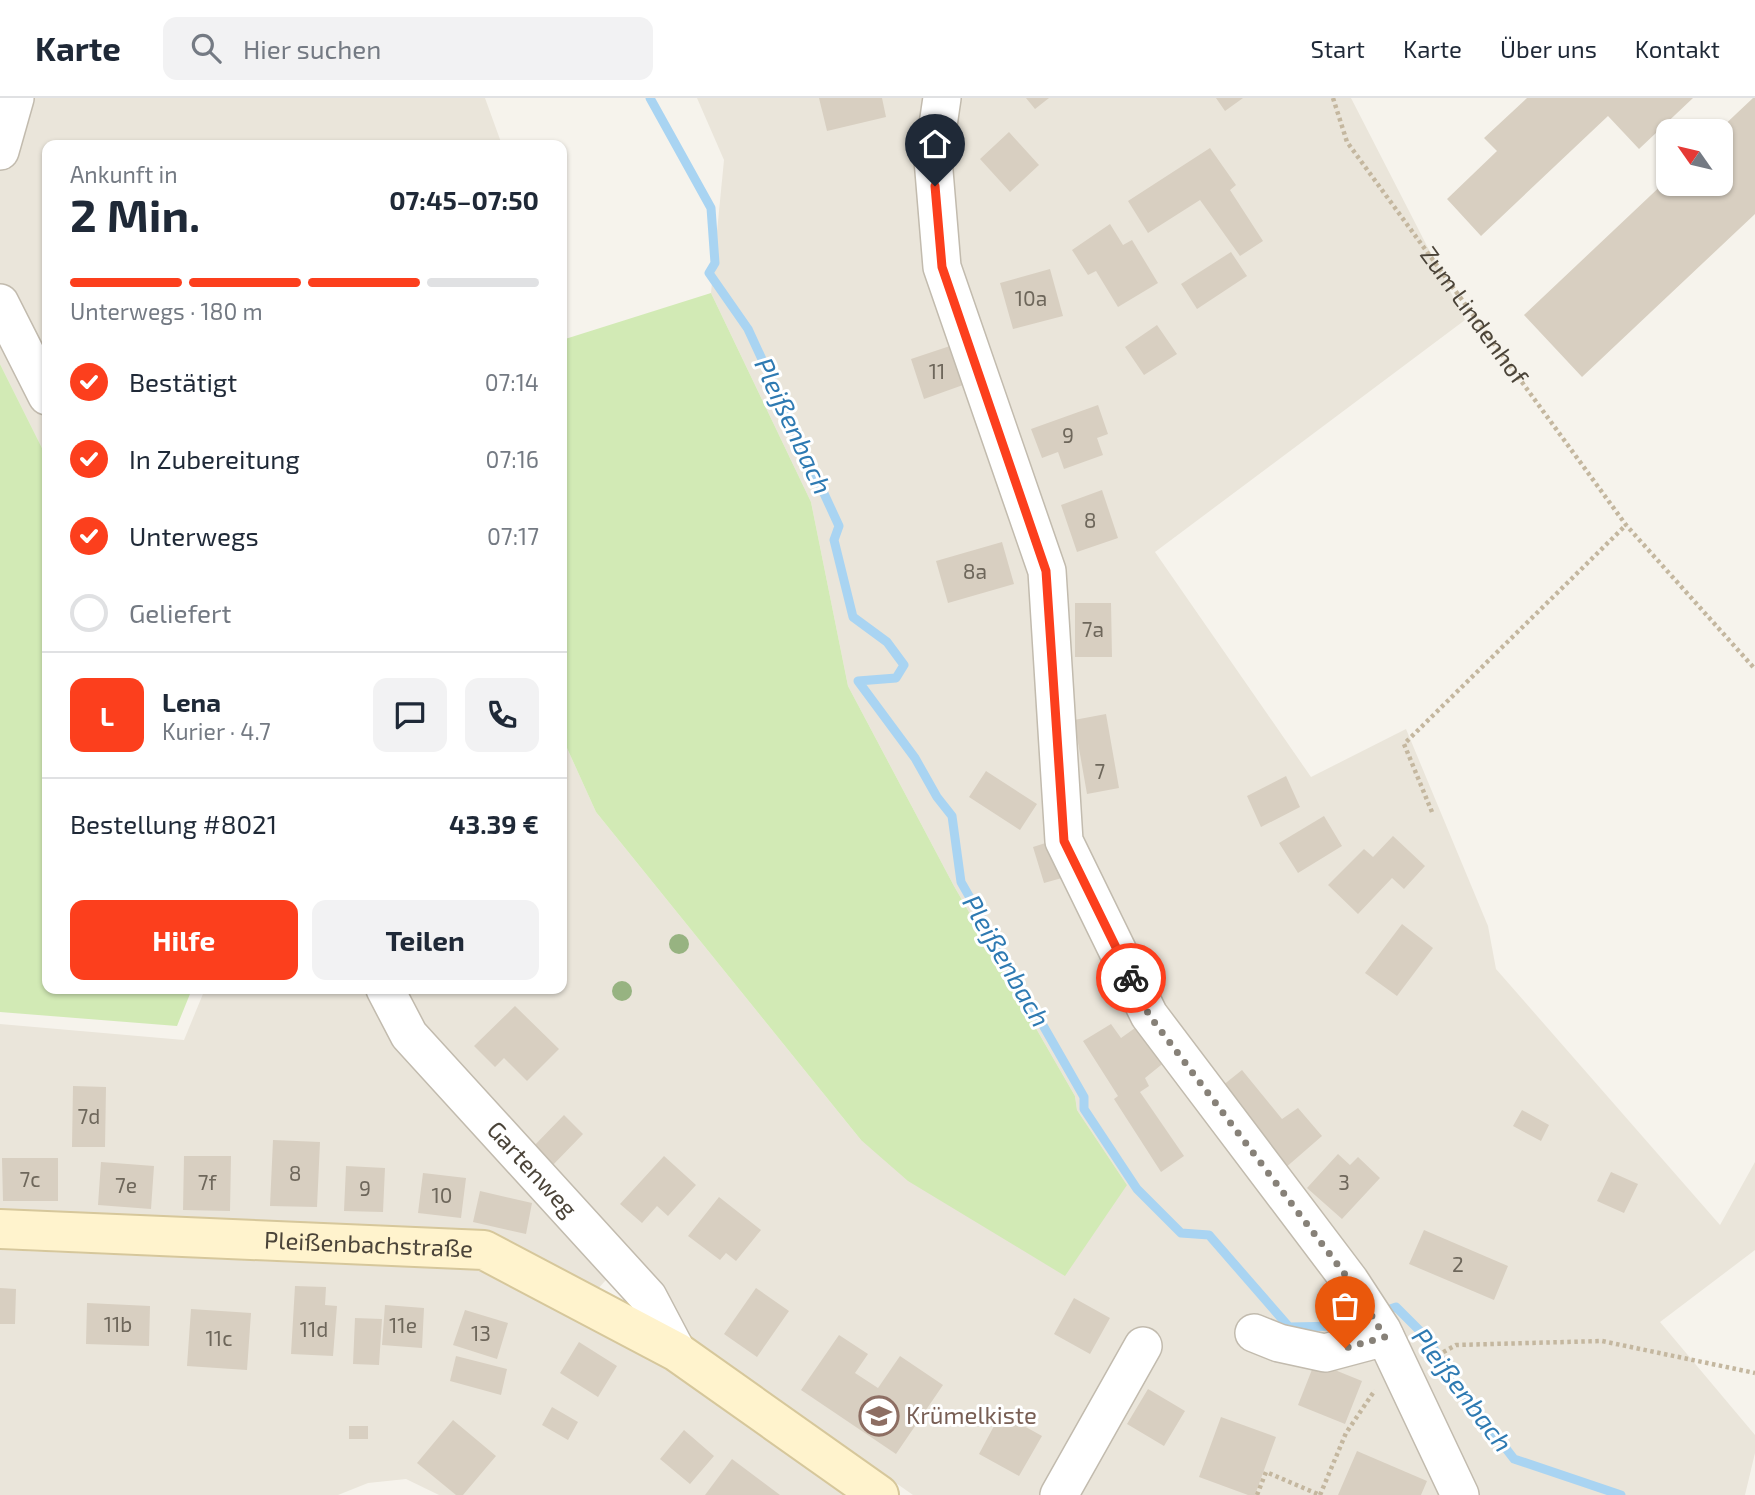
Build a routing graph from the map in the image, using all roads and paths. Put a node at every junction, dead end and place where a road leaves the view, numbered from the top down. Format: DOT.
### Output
graph roads {
  1 [pos="15,98"];
  2 [pos="942,98"];
  3 [pos="1333,98"];
  4 [pos="0,151"];
  5 [pos="0,303"];
  6 [pos="42,386"];
  7 [pos="1626,525"];
  8 [pos="1755,669"];
  9 [pos="1432,812"];
  10 [pos="388,994"];
  11 [pos="0,1230"];
  12 [pos="1254,1333"];
  13 [pos="1384,1334"];
  14 [pos="1143,1346"];
  15 [pos="677,1352"];
  16 [pos="1415,1366"];
  17 [pos="1755,1373"];
  18 [pos="879,1495"];
  19 [pos="1059,1495"];
  20 [pos="1257,1495"];
  21 [pos="1320,1495"];
  22 [pos="1460,1495"];
  1 -- 4 [label="street"];
  2 -- 13 [label="street"];
  3 -- 7 [label="path, Zum Lindenhof"];
  5 -- 6 [label="street"];
  7 -- 8 [label="path, Zum Lindenhof"];
  7 -- 9 [label="path"];
  10 -- 15 [label="street, Gartenweg"];
  11 -- 15 [label="street, Pleißenbachstraße"];
  12 -- 13 [label="street"];
  13 -- 16 [label="street"];
  14 -- 19 [label="street"];
  15 -- 18 [label="street, Pleißenbachstraße"];
  16 -- 17 [label="path"];
  16 -- 21 [label="path"];
  16 -- 22 [label="street"];
  20 -- 21 [label="path"];
}
